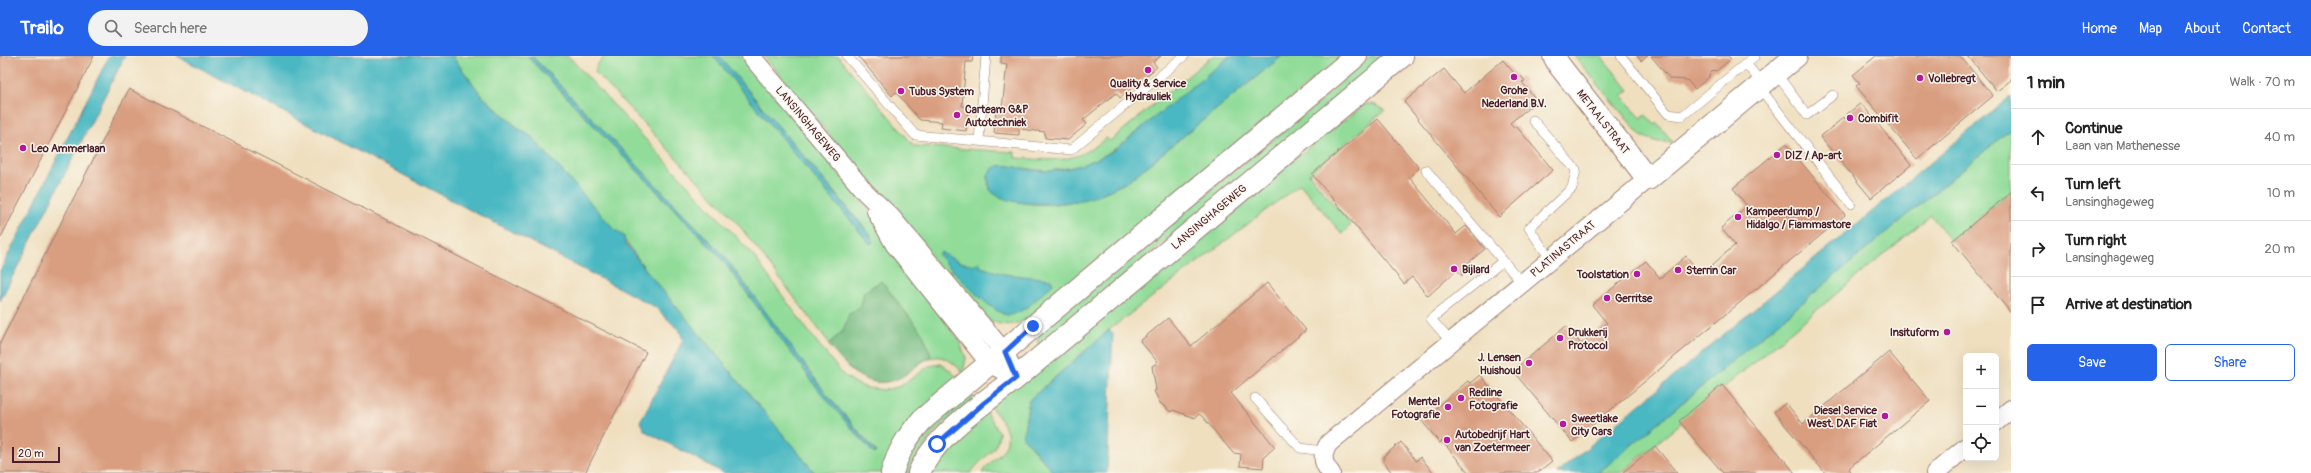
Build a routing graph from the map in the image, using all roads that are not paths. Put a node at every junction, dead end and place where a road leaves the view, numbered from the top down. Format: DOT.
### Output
graph roads {
  1 [pos="751,56"];
  2 [pos="847,56"];
  3 [pos="986,56"];
  4 [pos="1184,56"];
  5 [pos="1356,56"];
  6 [pos="1402,56"];
  7 [pos="1621,56"];
  8 [pos="1756,56"];
  9 [pos="1796,56"];
  10 [pos="1553,59"];
  11 [pos="1746,64"];
  12 [pos="1766,81"];
  13 [pos="1833,95"];
  14 [pos="1533,120"];
  15 [pos="979,141"];
  16 [pos="1426,170"];
  17 [pos="1648,179"];
  18 [pos="1851,204"];
  19 [pos="1550,260"];
  20 [pos="1503,261"];
  21 [pos="1522,283"];
  22 [pos="1451,342"];
  23 [pos="998,358"];
  24 [pos="1016,378"];
  25 [pos="1255,398"];
  26 [pos="2011,409"];
  27 [pos="1999,419"];
  28 [pos="1326,447"];
  29 [pos="1963,450"];
  30 [pos="892,473"];
  31 [pos="919,473"];
  32 [pos="1330,473"];
  33 [pos="1935,473"];
  1 -- 23 [label="street, LANSINGHAGEWEG"];
  2 -- 15 [label="lane"];
  3 -- 15 [label="lane"];
  4 -- 15 [label="lane"];
  5 -- 23 [label="street"];
  6 -- 24 [label="street, LANSINGHAGEWEG"];
  7 -- 11 [label="lane"];
  8 -- 11 [label="lane"];
  9 -- 12 [label="street, PLATINASTRAAT"];
  10 -- 17 [label="street, METAALSTRAAT"];
  11 -- 12 [label="lane"];
  12 -- 13 [label="lane"];
  12 -- 17 [label="street, PLATINASTRAAT"];
  12 -- 18 [label="lane"];
  14 -- 19 [label="lane"];
  16 -- 20 [label="lane"];
  17 -- 19 [label="street, PLATINASTRAAT"];
  19 -- 21 [label="street, PLATINASTRAAT"];
  20 -- 21 [label="lane"];
  20 -- 22 [label="lane"];
  21 -- 22 [label="street, PLATINASTRAAT"];
  22 -- 28 [label="street, PLATINASTRAAT"];
  23 -- 24 [label="street, LANSINGHAGEWEG"];
  23 -- 30 [label="street"];
  24 -- 31 [label="street"];
  25 -- 28 [label="lane"];
  26 -- 27 [label="street"];
  28 -- 32 [label="street"];
  29 -- 33 [label="street"];
}
